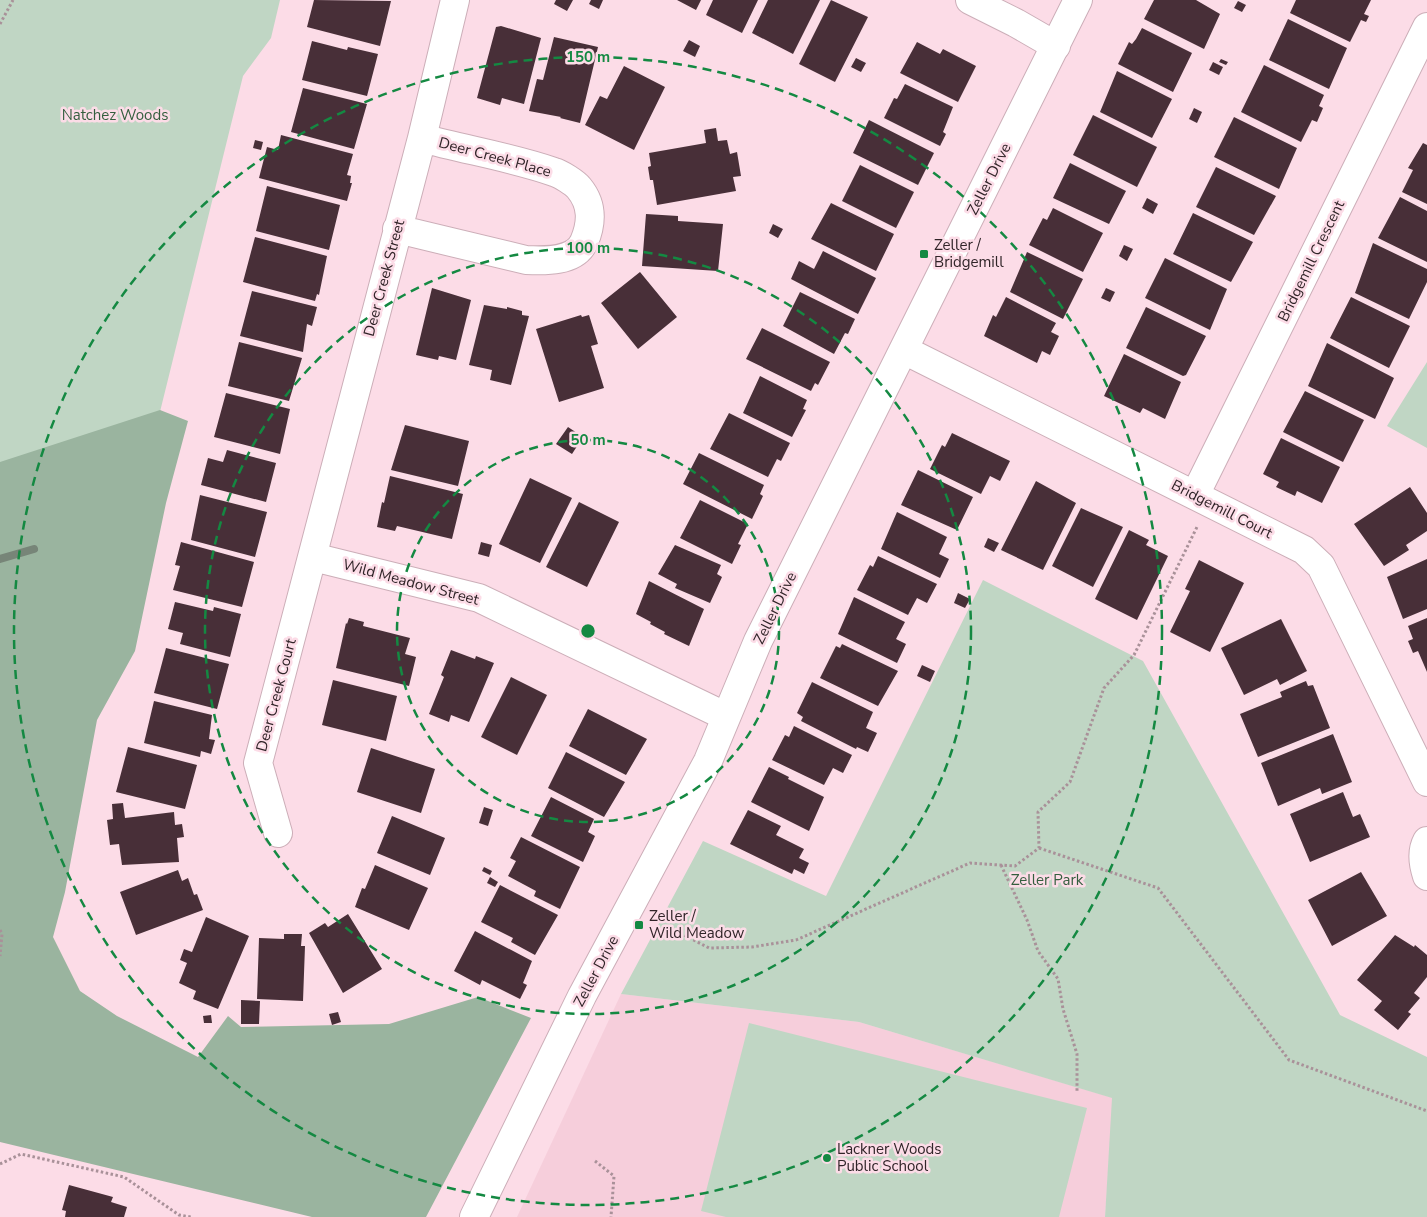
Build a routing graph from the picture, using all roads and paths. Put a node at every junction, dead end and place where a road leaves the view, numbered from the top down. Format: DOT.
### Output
graph roads {
  1 [pos="13,0"];
  2 [pos="455,0"];
  3 [pos="970,0"];
  4 [pos="1078,0"];
  5 [pos="0,24"];
  6 [pos="1427,27"];
  7 [pos="1056,46"];
  8 [pos="422,138"];
  9 [pos="397,229"];
  10 [pos="904,350"];
  11 [pos="1198,507"];
  12 [pos="313,557"];
  13 [pos="725,716"];
  14 [pos="1427,782"];
  15 [pos="278,833"];
  16 [pos="1427,841"];
  17 [pos="1039,848"];
  18 [pos="1000,865"];
  19 [pos="1427,876"];
  20 [pos="0,930"];
  21 [pos="680,933"];
  22 [pos="0,956"];
  23 [pos="1077,1091"];
  24 [pos="1427,1111"];
  25 [pos="595,1161"];
  26 [pos="0,1164"];
  27 [pos="191,1217"];
  28 [pos="474,1217"];
  29 [pos="611,1217"];
  1 -- 5 [label="path"];
  2 -- 8 [label="street, Deer Creek Street"];
  3 -- 7 [label="street"];
  4 -- 7 [label="street, Zeller Drive"];
  6 -- 11 [label="street, Bridgemill Crescent"];
  7 -- 10 [label="street, Zeller Drive"];
  8 -- 9 [label="street, Deer Creek Street"];
  8 -- 9 [label="street, Deer Creek Place"];
  9 -- 12 [label="street, Deer Creek Street"];
  10 -- 11 [label="street, Bridgemill Court"];
  10 -- 13 [label="street, Zeller Drive"];
  11 -- 14 [label="street, Bridgemill Court"];
  11 -- 17 [label="path"];
  12 -- 13 [label="street, Wild Meadow Street"];
  12 -- 15 [label="street, Deer Creek Court"];
  13 -- 28 [label="street, Zeller Drive"];
  16 -- 19 [label="street"];
  17 -- 18 [label="path"];
  17 -- 24 [label="path"];
  18 -- 21 [label="path"];
  18 -- 23 [label="path"];
  20 -- 22 [label="path"];
  25 -- 29 [label="path"];
  26 -- 27 [label="path"];
}
